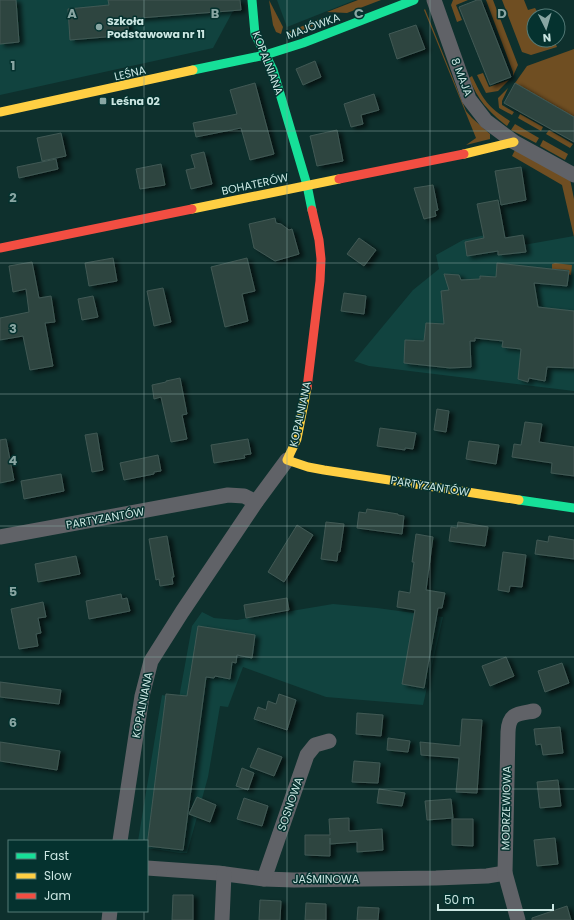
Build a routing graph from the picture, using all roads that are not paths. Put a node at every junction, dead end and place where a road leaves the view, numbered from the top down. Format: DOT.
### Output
graph roads {
  1 [pos="252,0"];
  2 [pos="414,0"];
  3 [pos="434,0"];
  4 [pos="265,55"];
  5 [pos="0,112"];
  6 [pos="514,142"];
  7 [pos="574,175"];
  8 [pos="307,185"];
  9 [pos="0,248"];
  10 [pos="286,460"];
  11 [pos="256,502"];
  12 [pos="574,508"];
  13 [pos="0,537"];
  14 [pos="534,711"];
  15 [pos="329,741"];
  16 [pos="120,840"];
  17 [pos="148,868"];
  18 [pos="504,873"];
  19 [pos="224,874"];
  20 [pos="264,879"];
  21 [pos="222,920"];
  22 [pos="518,920"];
  1 -- 4 [label="street, KOPALNIANA"];
  2 -- 4 [label="street, MAJÓWKA"];
  3 -- 6 [label="street, 8 MAJA"];
  4 -- 5 [label="street, LEŚNA"];
  4 -- 8 [label="street, KOPALNIANA"];
  6 -- 7 [label="street, 8 MAJA"];
  6 -- 8 [label="street, BOHATERÓW"];
  8 -- 9 [label="street, BOHATERÓW"];
  8 -- 10 [label="street, KOPALNIANA"];
  10 -- 11 [label="street, KOPALNIANA"];
  10 -- 12 [label="street, PARTYZANTÓW"];
  11 -- 13 [label="street, PARTYZANTÓW"];
  11 -- 16 [label="street, KOPALNIANA"];
  14 -- 18 [label="street, MODRZEWIOWA"];
  15 -- 20 [label="street, SOSNOWA"];
  17 -- 19 [label="street, JAŚMINOWA"];
  18 -- 20 [label="street, JAŚMINOWA"];
  18 -- 22 [label="street, MODRZEWIOWA"];
  19 -- 20 [label="street, JAŚMINOWA"];
  19 -- 21 [label="street"];
}
